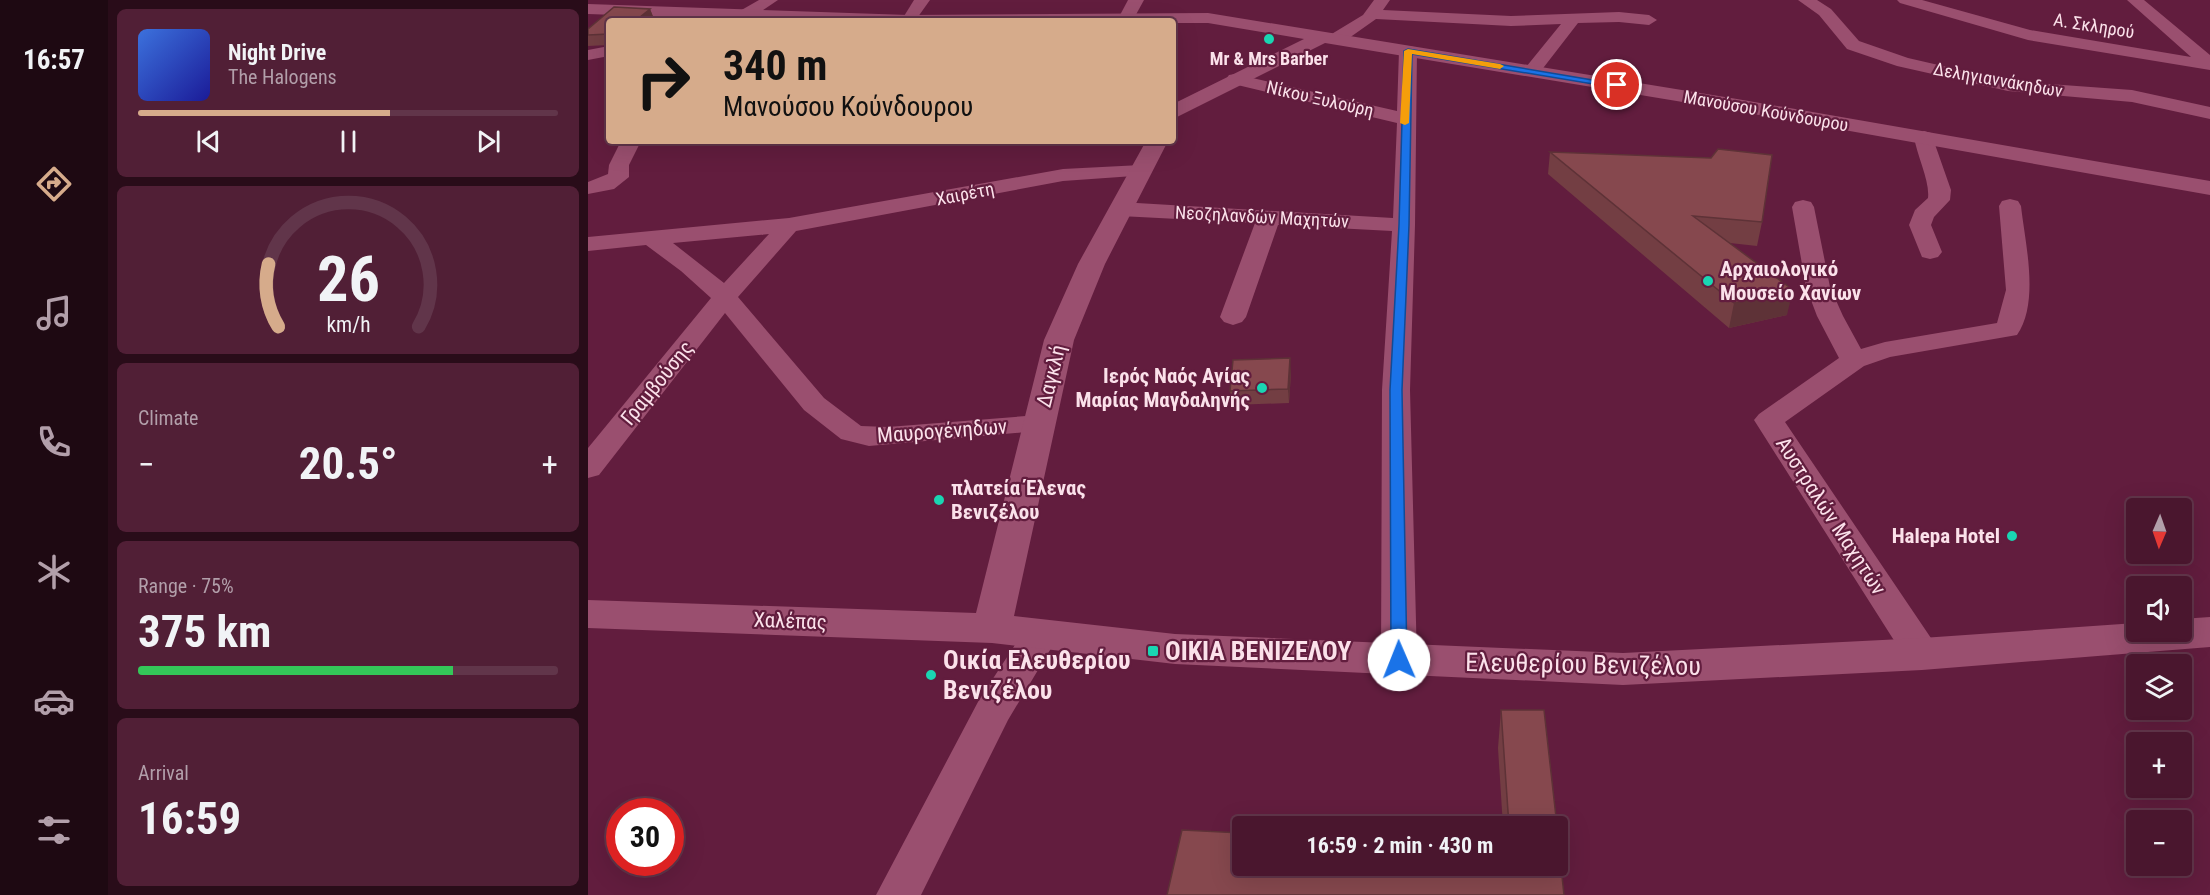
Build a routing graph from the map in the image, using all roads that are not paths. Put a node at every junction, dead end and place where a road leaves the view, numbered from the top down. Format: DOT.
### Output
graph roads {
  1 [pos="770,0"];
  2 [pos="922,0"];
  3 [pos="1136,0"];
  4 [pos="1382,0"];
  5 [pos="1806,0"];
  6 [pos="1905,0"];
  7 [pos="2135,0"];
  8 [pos="588,9"];
  9 [pos="1373,14"];
  10 [pos="1127,17"];
  11 [pos="724,18"];
  12 [pos="741,18"];
  13 [pos="909,18"];
  14 [pos="1054,18"];
  15 [pos="1574,18"];
  16 [pos="1649,20"];
  17 [pos="1329,38"];
  18 [pos="1408,51"];
  19 [pos="606,52"];
  20 [pos="588,55"];
  21 [pos="2210,64"];
  22 [pos="1531,72"];
  23 [pos="1235,79"];
  24 [pos="1176,111"];
  25 [pos="2210,113"];
  26 [pos="1405,119"];
  27 [pos="1924,137"];
  28 [pos="630,144"];
  29 [pos="1155,144"];
  30 [pos="1141,171"];
  31 [pos="588,188"];
  32 [pos="2210,188"];
  33 [pos="2010,206"];
  34 [pos="1803,207"];
  35 [pos="1120,209"];
  36 [pos="1269,217"];
  37 [pos="789,225"];
  38 [pos="1404,225"];
  39 [pos="652,239"];
  40 [pos="588,243"];
  41 [pos="1930,252"];
  42 [pos="725,297"];
  43 [pos="1233,317"];
  44 [pos="1854,360"];
  45 [pos="1039,424"];
  46 [pos="588,468"];
  47 [pos="588,614"];
  48 [pos="992,628"];
  49 [pos="2210,632"];
  50 [pos="1041,635"];
  51 [pos="1922,654"];
  52 [pos="1399,660"];
  53 [pos="898,895"];
  1 -- 12 [label="street"];
  2 -- 13 [label="street"];
  3 -- 10 [label="street"];
  4 -- 9 [label="street"];
  5 -- 25 [label="street, Δεληγιαννάκηδων"];
  6 -- 21 [label="street, Α. Σκληρού"];
  7 -- 21 [label="street"];
  8 -- 11 [label="main road, Μανούσου Κούνδουρου"];
  9 -- 15 [label="street"];
  9 -- 17 [label="street"];
  10 -- 14 [label="main road, Μανούσου Κούνδουρου"];
  10 -- 17 [label="main road, Μανούσου Κούνδουρου"];
  15 -- 16 [label="street"];
  15 -- 22 [label="street"];
  17 -- 18 [label="main road, Μανούσου Κούνδουρου"];
  17 -- 23 [label="main road"];
  18 -- 22 [label="main road, Μανούσου Κούνδουρου"];
  18 -- 26 [label="street"];
  19 -- 20 [label="street"];
  22 -- 27 [label="main road, Μανούσου Κούνδουρου"];
  23 -- 24 [label="main road"];
  23 -- 26 [label="street, Νίκου Ξυλούρη"];
  26 -- 38 [label="street"];
  27 -- 32 [label="main road, Μανούσου Κούνδουρου"];
  27 -- 41 [label="street"];
  28 -- 31 [label="street"];
  29 -- 30 [label="main road, Δαγκλή"];
  30 -- 35 [label="main road, Δαγκλή"];
  30 -- 37 [label="street, Χαιρέτη"];
  33 -- 44 [label="street"];
  34 -- 44 [label="street"];
  35 -- 36 [label="street, Νεοζηλανδών Μαχητών"];
  35 -- 45 [label="main road, Δαγκλή"];
  36 -- 38 [label="street, Νεοζηλανδών Μαχητών"];
  36 -- 43 [label="street"];
  37 -- 39 [label="street, Χαιρέτη"];
  37 -- 42 [label="street, Γραμβούσης"];
  38 -- 52 [label="street"];
  39 -- 40 [label="street, Χαιρέτη"];
  39 -- 42 [label="street, Μαυρογένηδων"];
  42 -- 45 [label="street, Μαυρογένηδων"];
  42 -- 46 [label="street, Γραμβούσης"];
  44 -- 51 [label="street, Αυστραλών Μαχητών"];
  45 -- 48 [label="main road, Δαγκλή"];
  47 -- 48 [label="main road, Χαλέπας"];
  48 -- 50 [label="main road, Ελευθερίου Βενιζέλου"];
  49 -- 51 [label="main road, Ελευθερίου Βενιζέλου"];
  50 -- 52 [label="main road, Ελευθερίου Βενιζέλου"];
  50 -- 53 [label="street"];
  51 -- 52 [label="main road, Ελευθερίου Βενιζέλου"];
}
